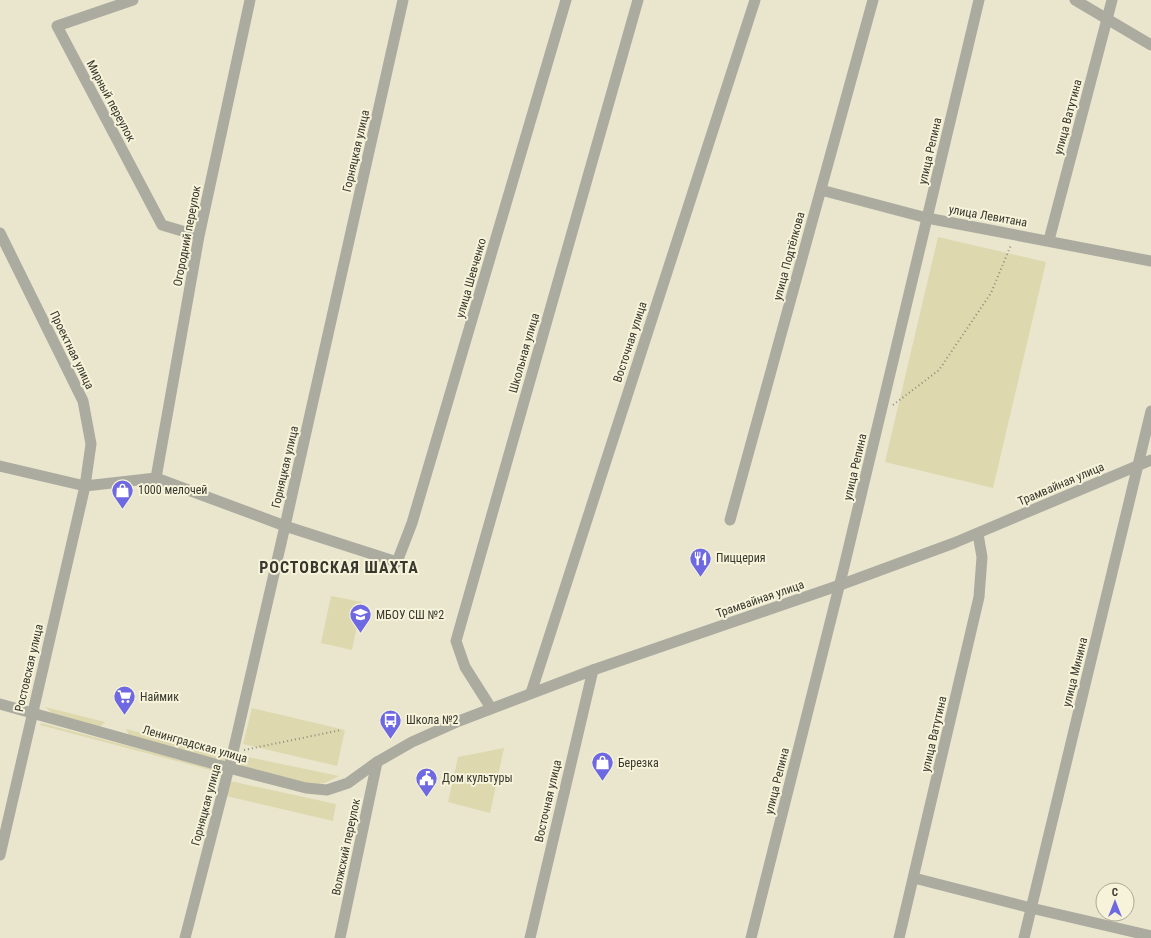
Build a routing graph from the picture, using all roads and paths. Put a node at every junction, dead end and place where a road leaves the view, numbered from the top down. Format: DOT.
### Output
graph roads {
  1 [pos="133,0"];
  2 [pos="250,0"];
  3 [pos="403,0"];
  4 [pos="566,0"];
  5 [pos="638,0"];
  6 [pos="755,0"];
  7 [pos="873,0"];
  8 [pos="979,0"];
  9 [pos="1075,0"];
  10 [pos="1112,0"];
  11 [pos="1107,19"];
  12 [pos="1151,46"];
  13 [pos="821,190"];
  14 [pos="927,218"];
  15 [pos="0,233"];
  16 [pos="1016,234"];
  17 [pos="199,236"];
  18 [pos="1049,240"];
  19 [pos="1151,261"];
  20 [pos="1151,411"];
  21 [pos="880,415"];
  22 [pos="1151,460"];
  23 [pos="0,466"];
  24 [pos="1138,466"];
  25 [pos="156,478"];
  26 [pos="84,486"];
  27 [pos="730,520"];
  28 [pos="286,526"];
  29 [pos="978,534"];
  30 [pos="840,585"];
  31 [pos="593,670"];
  32 [pos="530,693"];
  33 [pos="0,704"];
  34 [pos="491,708"];
  35 [pos="32,712"];
  36 [pos="341,730"];
  37 [pos="233,752"];
  38 [pos="377,762"];
  39 [pos="229,768"];
  40 [pos="0,856"];
  41 [pos="914,878"];
  42 [pos="1030,908"];
  43 [pos="1151,936"];
  44 [pos="185,938"];
  45 [pos="340,938"];
  46 [pos="530,938"];
  47 [pos="751,938"];
  48 [pos="899,938"];
  49 [pos="1024,938"];
  1 -- 17 [label="street, Мирный переулок"];
  2 -- 17 [label="street, Огородний переулок"];
  3 -- 28 [label="street, Горняцкая улица"];
  4 -- 28 [label="street, улица Шевченко"];
  5 -- 34 [label="street, Школьная улица"];
  6 -- 32 [label="street, Восточная улица"];
  7 -- 13 [label="street, улица Подтёлкова"];
  8 -- 14 [label="street, улица Репина"];
  9 -- 11 [label="street"];
  10 -- 11 [label="street, улица Ватутина"];
  11 -- 12 [label="street"];
  11 -- 18 [label="street, улица Ватутина"];
  13 -- 14 [label="street, улица Левитана"];
  13 -- 27 [label="street, улица Подтёлкова"];
  14 -- 16 [label="street, улица Левитана"];
  14 -- 21 [label="street, улица Репина"];
  15 -- 26 [label="street, Проектная улица"];
  16 -- 18 [label="street, улица Левитана"];
  16 -- 21 [label="path"];
  17 -- 25 [label="street, Огородний переулок"];
  18 -- 19 [label="street, улица Левитана"];
  20 -- 24 [label="street, улица Минина"];
  21 -- 30 [label="street, улица Репина"];
  22 -- 24 [label="street, Трамвайная улица"];
  23 -- 26 [label="street"];
  24 -- 29 [label="street, Трамвайная улица"];
  24 -- 42 [label="street, улица Минина"];
  25 -- 26 [label="street"];
  25 -- 28 [label="street"];
  26 -- 35 [label="street, Ростовская улица"];
  28 -- 37 [label="street, Горняцкая улица"];
  29 -- 30 [label="street, Трамвайная улица"];
  29 -- 41 [label="street, улица Ватутина"];
  30 -- 31 [label="street, Трамвайная улица"];
  30 -- 47 [label="street, улица Репина"];
  31 -- 32 [label="street, Трамвайная улица"];
  31 -- 46 [label="street, Восточная улица"];
  32 -- 34 [label="street, Трамвайная улица"];
  33 -- 35 [label="street, Ленинградская улица"];
  34 -- 38 [label="street, Трамвайная улица"];
  35 -- 39 [label="street, Ленинградская улица"];
  35 -- 40 [label="street, Ростовская улица"];
  36 -- 37 [label="path"];
  37 -- 39 [label="street, Горняцкая улица"];
  38 -- 39 [label="street, Ленинградская улица"];
  38 -- 45 [label="street, Волжский переулок"];
  39 -- 44 [label="street, Горняцкая улица"];
  41 -- 42 [label="street"];
  41 -- 48 [label="street, улица Ватутина"];
  42 -- 43 [label="street"];
  42 -- 49 [label="street, улица Минина"];
}
